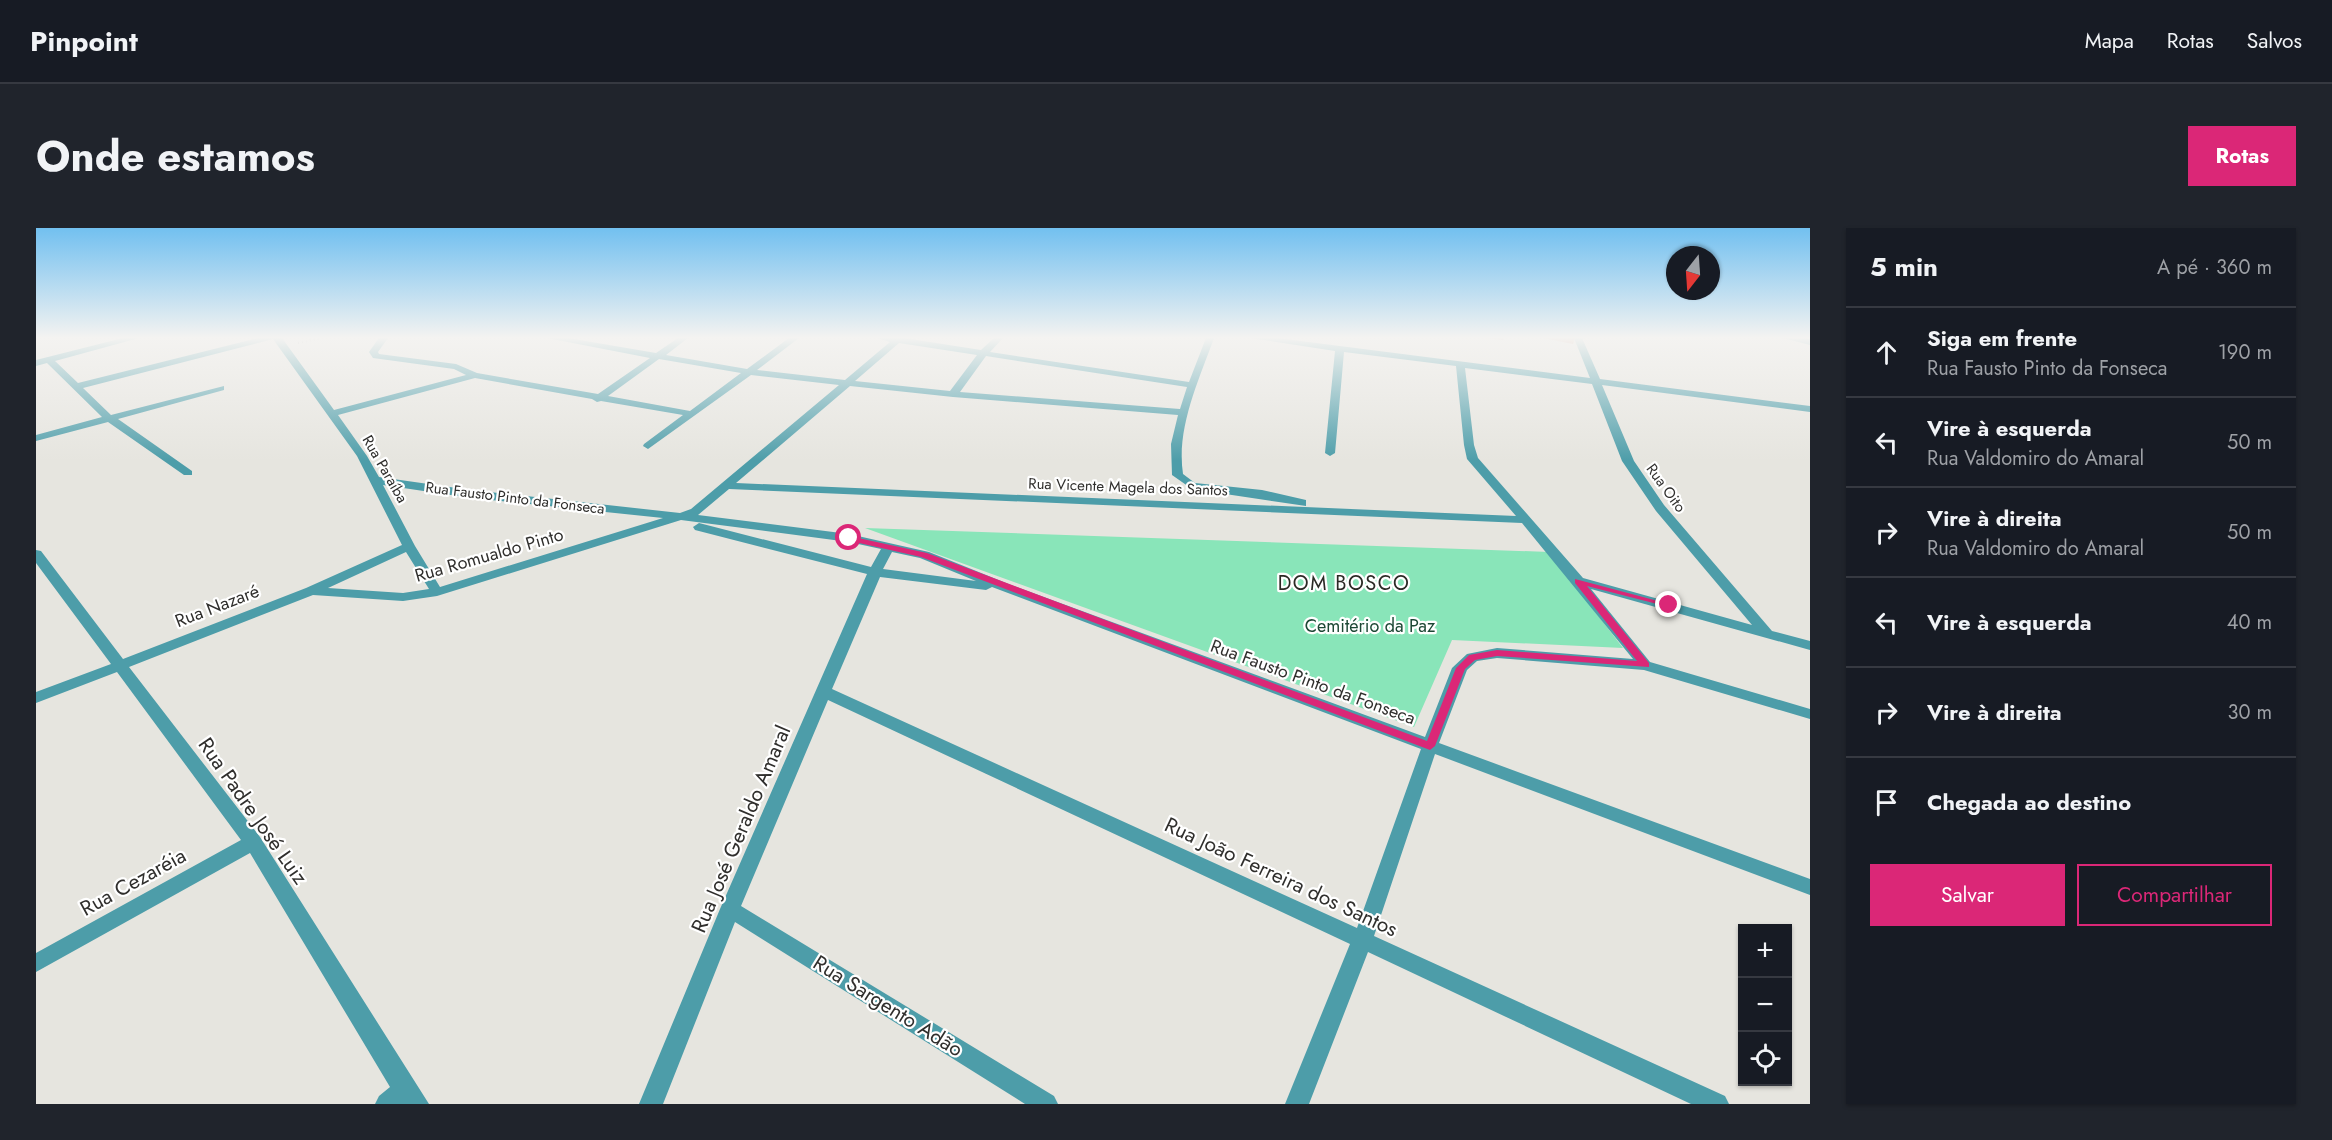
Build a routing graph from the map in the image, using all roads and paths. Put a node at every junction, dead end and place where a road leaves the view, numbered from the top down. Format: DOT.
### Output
graph roads {
  1 [pos="70,379"];
  2 [pos="106,379"];
  3 [pos="305,379"];
  4 [pos="461,379"];
  5 [pos="495,379"];
  6 [pos="624,379"];
  7 [pos="740,379"];
  8 [pos="809,379"];
  9 [pos="850,379"];
  10 [pos="964,379"];
  11 [pos="1149,379"];
  12 [pos="1194,379"];
  13 [pos="1337,379"];
  14 [pos="1462,379"];
  15 [pos="1570,379"];
  16 [pos="1594,379"];
  17 [pos="1595,382"];
  18 [pos="845,383"];
  19 [pos="1192,385"];
  20 [pos="78,386"];
  21 [pos="221,388"];
  22 [pos="953,393"];
  23 [pos="597,399"];
  24 [pos="1810,409"];
  25 [pos="1184,412"];
  26 [pos="330,414"];
  27 [pos="692,414"];
  28 [pos="108,417"];
  29 [pos="36,438"];
  30 [pos="648,446"];
  31 [pos="1330,453"];
  32 [pos="188,473"];
  33 [pos="374,480"];
  34 [pos="729,486"];
  35 [pos="1324,510"];
  36 [pos="680,519"];
  37 [pos="1527,520"];
  38 [pos="783,530"];
  39 [pos="770,545"];
  40 [pos="410,546"];
  41 [pos="889,546"];
  42 [pos="36,554"];
  43 [pos="875,572"];
  44 [pos="1578,581"];
  45 [pos="1006,588"];
  46 [pos="311,591"];
  47 [pos="437,592"];
  48 [pos="1767,633"];
  49 [pos="1810,646"];
  50 [pos="119,664"];
  51 [pos="1645,665"];
  52 [pos="825,692"];
  53 [pos="36,698"];
  54 [pos="1810,714"];
  55 [pos="1430,746"];
  56 [pos="253,842"];
  57 [pos="1810,887"];
  58 [pos="730,909"];
  59 [pos="1362,941"];
  60 [pos="36,963"];
  61 [pos="403,1099"];
  62 [pos="651,1104"];
  63 [pos="1046,1104"];
  64 [pos="1297,1104"];
  65 [pos="1717,1104"];
  1 -- 20 [label="street"];
  2 -- 20 [label="street"];
  3 -- 26 [label="street, Rua Paraíba"];
  4 -- 26 [label="street"];
  5 -- 23 [label="street"];
  6 -- 23 [label="street"];
  7 -- 27 [label="street"];
  8 -- 18 [label="street"];
  9 -- 18 [label="street"];
  10 -- 22 [label="street"];
  11 -- 19 [label="street"];
  12 -- 19 [label="street"];
  13 -- 31 [label="street"];
  14 -- 37 [label="street"];
  15 -- 17 [label="street"];
  16 -- 17 [label="street, Rua Oito"];
  17 -- 24 [label="street"];
  17 -- 48 [label="street, Rua Oito"];
  18 -- 22 [label="street"];
  18 -- 34 [label="street"];
  19 -- 25 [label="street"];
  20 -- 28 [label="street"];
  21 -- 28 [label="street"];
  22 -- 25 [label="street"];
  23 -- 27 [label="street"];
  25 -- 35 [label="street"];
  26 -- 33 [label="street, Rua Paraíba"];
  27 -- 30 [label="street"];
  28 -- 29 [label="street"];
  28 -- 32 [label="street"];
  33 -- 36 [label="street, Rua Fausto Pinto da Fonseca"];
  33 -- 40 [label="street, Rua Paraíba"];
  34 -- 35 [label="street, Rua Vicente Magela dos Santos"];
  34 -- 36 [label="street"];
  35 -- 37 [label="street, Rua Vicente Magela dos Santos"];
  36 -- 38 [label="street, Rua Fausto Pinto da Fonseca"];
  36 -- 39 [label="street, Rua Fausto Pinto da Fonseca"];
  36 -- 47 [label="street, Rua Romualdo Pinto"];
  37 -- 44 [label="street"];
  38 -- 39 [label="street"];
  38 -- 41 [label="street, Rua Fausto Pinto da Fonseca"];
  39 -- 43 [label="street, Rua Fausto Pinto da Fonseca"];
  40 -- 46 [label="street, Rua Nazaré"];
  40 -- 47 [label="street, Rua Paraíba"];
  41 -- 43 [label="street, Rua José Geraldo Amaral"];
  41 -- 45 [label="street, Rua Fausto Pinto da Fonseca"];
  42 -- 50 [label="street, Rua Padre José Luiz"];
  43 -- 45 [label="street, Rua Fausto Pinto da Fonseca"];
  43 -- 52 [label="street, Rua José Geraldo Amaral"];
  44 -- 48 [label="street"];
  44 -- 51 [label="street"];
  45 -- 55 [label="street, Rua Fausto Pinto da Fonseca"];
  46 -- 47 [label="street, Rua Romualdo Pinto"];
  46 -- 50 [label="street, Rua Nazaré"];
  48 -- 49 [label="street"];
  50 -- 53 [label="street, Rua Nazaré"];
  50 -- 56 [label="street, Rua Padre José Luiz"];
  51 -- 54 [label="street"];
  51 -- 55 [label="street"];
  52 -- 58 [label="street, Rua José Geraldo Amaral"];
  52 -- 59 [label="street, Rua João Ferreira dos Santos"];
  55 -- 57 [label="street, Rua Fausto Pinto da Fonseca"];
  55 -- 59 [label="street"];
  56 -- 60 [label="street, Rua Cezaréia"];
  56 -- 61 [label="street, Rua Padre José Luiz"];
  58 -- 62 [label="street, Rua José Geraldo Amaral"];
  58 -- 63 [label="street, Rua Sargento Adão"];
  59 -- 64 [label="street"];
  59 -- 65 [label="street, Rua João Ferreira dos Santos"];
}
